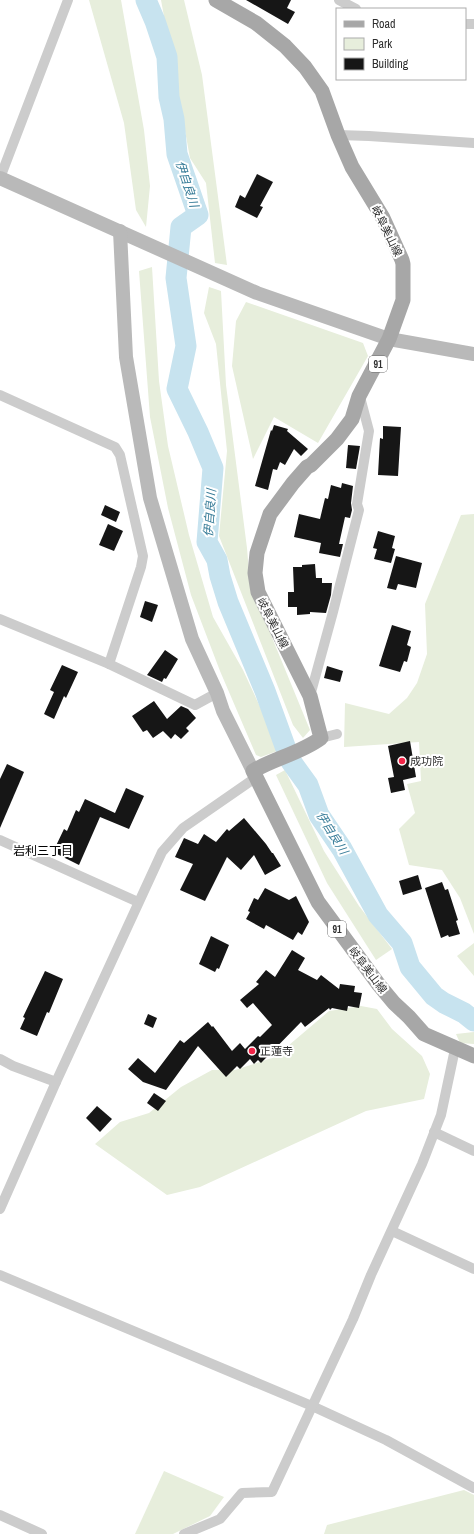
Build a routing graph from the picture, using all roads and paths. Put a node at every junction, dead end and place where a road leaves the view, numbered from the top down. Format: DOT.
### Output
graph roads {
  1 [pos="68,0"];
  2 [pos="216,0"];
  3 [pos="339,0"];
  4 [pos="354,8"];
  5 [pos="338,135"];
  6 [pos="474,143"];
  7 [pos="0,178"];
  8 [pos="120,231"];
  9 [pos="389,340"];
  10 [pos="474,354"];
  11 [pos="0,395"];
  12 [pos="359,396"];
  13 [pos="0,619"];
  14 [pos="109,664"];
  15 [pos="217,693"];
  16 [pos="310,696"];
  17 [pos="337,734"];
  18 [pos="317,741"];
  19 [pos="257,771"];
  20 [pos="0,840"];
  21 [pos="138,902"];
  22 [pos="455,1049"];
  23 [pos="474,1056"];
  24 [pos="0,1059"];
  25 [pos="56,1082"];
  26 [pos="434,1132"];
  27 [pos="474,1151"];
  28 [pos="0,1209"];
  29 [pos="392,1231"];
  30 [pos="474,1269"];
  31 [pos="0,1275"];
  32 [pos="312,1406"];
  33 [pos="474,1488"];
  34 [pos="0,1515"];
  35 [pos="42,1534"];
  36 [pos="184,1534"];
  1 -- 7 [label="street"];
  2 -- 5 [label="main road, 岐阜美山線 / 91"];
  3 -- 4 [label="street"];
  5 -- 6 [label="street"];
  5 -- 9 [label="main road, 岐阜美山線 / 91"];
  7 -- 8 [label="street"];
  8 -- 9 [label="street"];
  8 -- 15 [label="street"];
  9 -- 10 [label="street"];
  9 -- 12 [label="main road, 岐阜美山線 / 91"];
  11 -- 14 [label="street"];
  12 -- 16 [label="street"];
  12 -- 16 [label="main road, 岐阜美山線 / 91"];
  13 -- 14 [label="street"];
  14 -- 15 [label="street"];
  15 -- 19 [label="street"];
  16 -- 18 [label="main road, 岐阜美山線 / 91"];
  17 -- 18 [label="street"];
  18 -- 19 [label="main road"];
  19 -- 21 [label="street"];
  19 -- 22 [label="main road, 岐阜美山線 / 91"];
  20 -- 21 [label="street"];
  21 -- 25 [label="street"];
  22 -- 23 [label="main road, 岐阜美山線 / 91"];
  22 -- 26 [label="street"];
  24 -- 25 [label="street"];
  25 -- 28 [label="street"];
  26 -- 27 [label="street"];
  26 -- 29 [label="street"];
  29 -- 30 [label="street"];
  29 -- 32 [label="street"];
  31 -- 32 [label="street"];
  32 -- 33 [label="street"];
  32 -- 36 [label="street"];
  34 -- 35 [label="street"];
}
